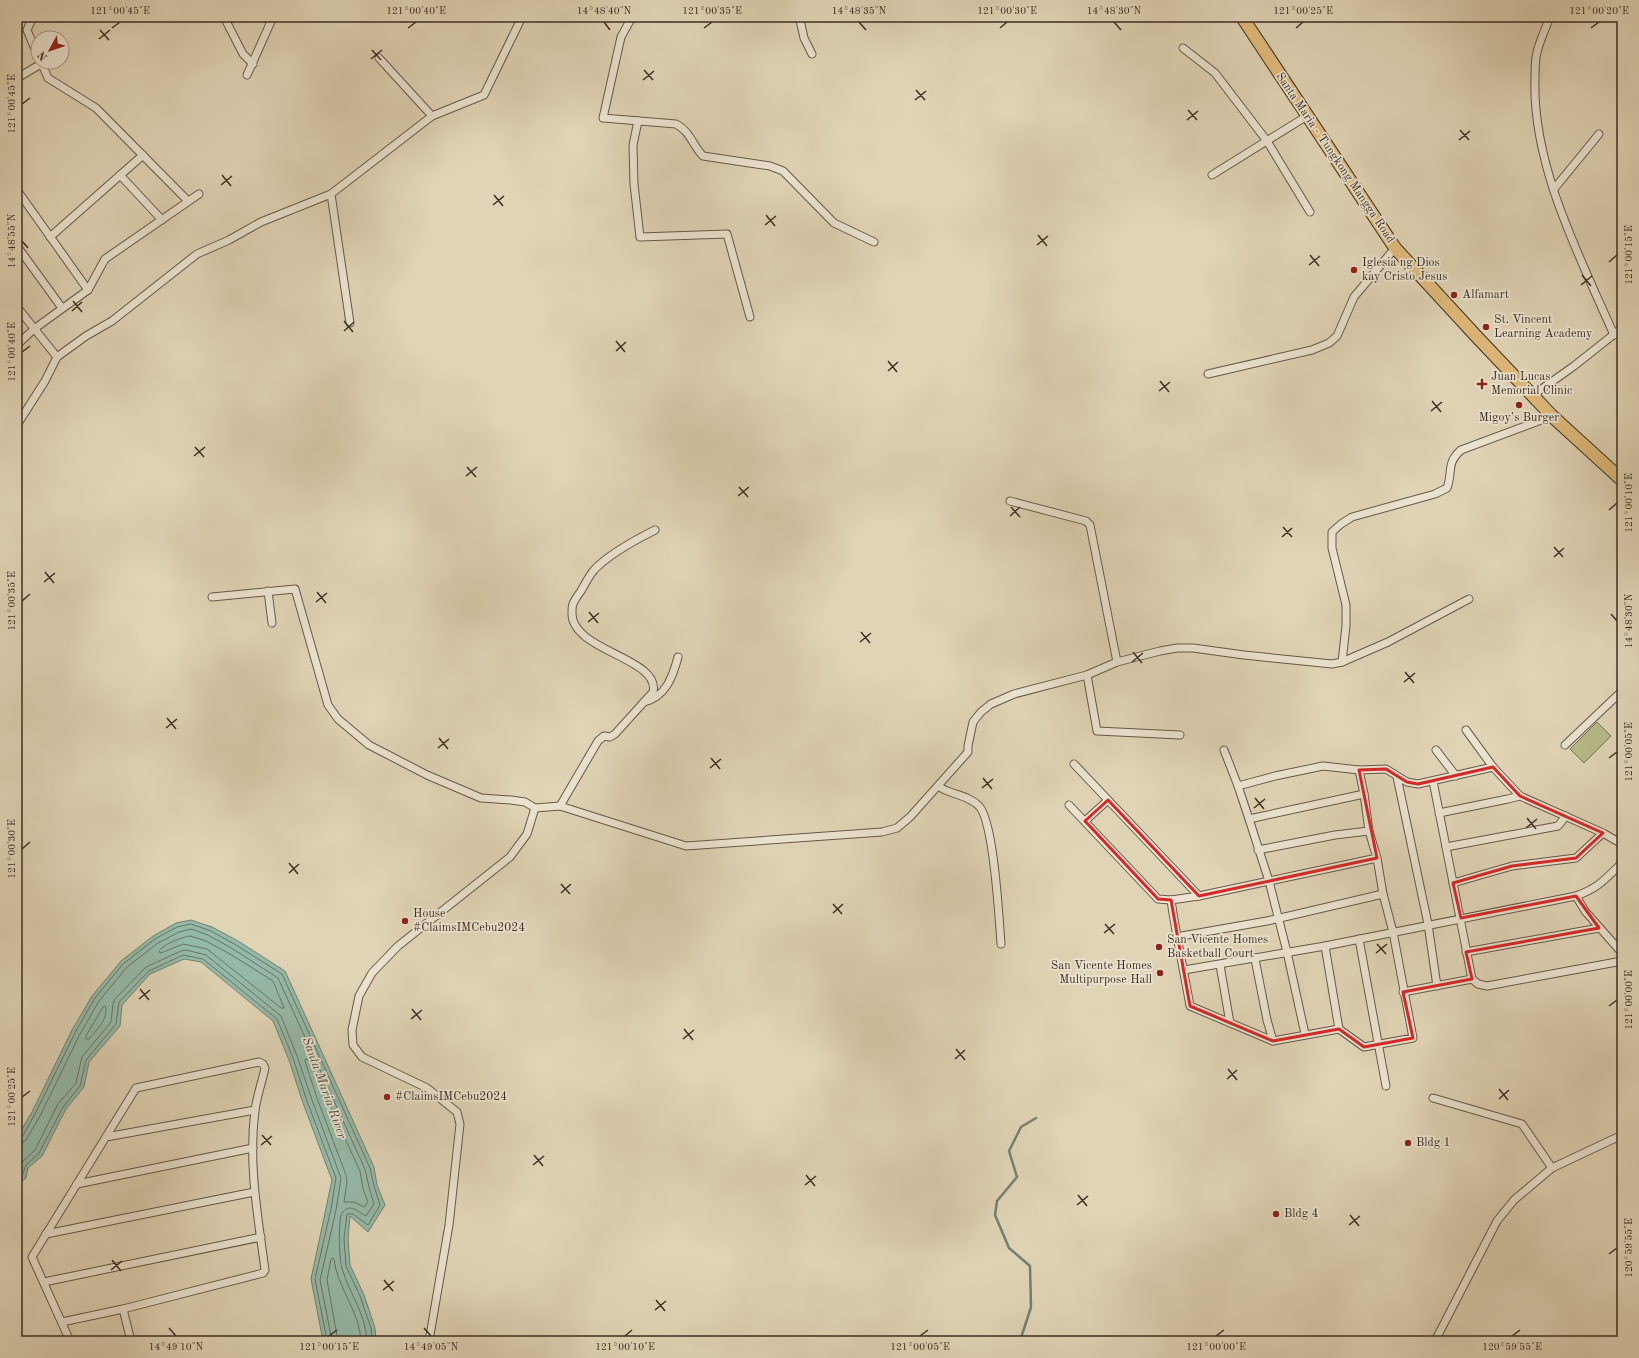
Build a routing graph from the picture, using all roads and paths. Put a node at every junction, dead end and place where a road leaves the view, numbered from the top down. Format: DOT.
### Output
graph roads {
  1 [pos="33,17"];
  2 [pos="224,17"];
  3 [pos="273,17"];
  4 [pos="522,17"];
  5 [pos="632,17"];
  6 [pos="794,17"];
  7 [pos="1242,17"];
  8 [pos="1550,17"];
  9 [pos="30,37"];
  10 [pos="1184,48"];
  11 [pos="812,54"];
  12 [pos="379,58"];
  13 [pos="253,64"];
  14 [pos="30,70"];
  15 [pos="44,70"];
  16 [pos="247,75"];
  17 [pos="17,78"];
  18 [pos="432,116"];
  19 [pos="1307,116"];
  20 [pos="638,121"];
  21 [pos="1599,134"];
  22 [pos="1267,140"];
  23 [pos="143,155"];
  24 [pos="120,175"];
  25 [pos="1212,175"];
  26 [pos="1554,189"];
  27 [pos="17,190"];
  28 [pos="199,194"];
  29 [pos="332,194"];
  30 [pos="188,201"];
  31 [pos="1310,212"];
  32 [pos="162,220"];
  33 [pos="50,237"];
  34 [pos="874,242"];
  35 [pos="17,246"];
  36 [pos="1395,248"];
  37 [pos="88,290"];
  38 [pos="17,307"];
  39 [pos="62,308"];
  40 [pos="750,317"];
  41 [pos="350,323"];
  42 [pos="1622,328"];
  43 [pos="34,329"];
  44 [pos="1614,335"];
  45 [pos="17,345"];
  46 [pos="57,357"];
  47 [pos="1208,374"];
  48 [pos="1533,396"];
  49 [pos="1552,416"];
  50 [pos="17,425"];
  51 [pos="1622,480"];
  52 [pos="1010,501"];
  53 [pos="655,530"];
  54 [pos="268,591"];
  55 [pos="212,597"];
  56 [pos="1469,599"];
  57 [pos="272,624"];
  58 [pos="678,657"];
  59 [pos="1117,662"];
  60 [pos="1342,662"];
  61 [pos="1087,675"];
  62 [pos="1622,691"];
  63 [pos="644,702"];
  64 [pos="1466,730"];
  65 [pos="1180,735"];
  66 [pos="1564,745"];
  67 [pos="1224,750"];
  68 [pos="1436,750"];
  69 [pos="1074,764"];
  70 [pos="1493,767"];
  71 [pos="1359,770"];
  72 [pos="1456,776"];
  73 [pos="1397,777"];
  74 [pos="1433,781"];
  75 [pos="938,786"];
  76 [pos="1238,786"];
  77 [pos="1364,794"];
  78 [pos="1520,796"];
  79 [pos="1108,800"];
  80 [pos="1069,805"];
  81 [pos="560,806"];
  82 [pos="535,808"];
  83 [pos="1439,813"];
  84 [pos="1566,816"];
  85 [pos="1249,819"];
  86 [pos="1085,821"];
  87 [pos="1369,831"];
  88 [pos="1603,833"];
  89 [pos="1622,844"];
  90 [pos="1446,847"];
  91 [pos="1258,850"];
  92 [pos="1377,858"];
  93 [pos="1622,863"];
  94 [pos="1269,881"];
  95 [pos="1453,883"];
  96 [pos="1383,894"];
  97 [pos="1199,896"];
  98 [pos="1576,896"];
  99 [pos="1171,900"];
  100 [pos="1278,917"];
  101 [pos="1461,918"];
  102 [pos="1428,924"];
  103 [pos="1599,928"];
  104 [pos="1393,932"];
  105 [pos="1176,937"];
  106 [pos="1359,939"];
  107 [pos="1001,944"];
  108 [pos="1325,946"];
  109 [pos="1288,952"];
  110 [pos="1466,952"];
  111 [pos="1622,953"];
  112 [pos="1255,958"];
  113 [pos="1622,960"];
  114 [pos="1220,965"];
  115 [pos="1184,970"];
  116 [pos="1472,979"];
  117 [pos="1437,986"];
  118 [pos="1404,992"];
  119 [pos="1230,1023"];
  120 [pos="1339,1029"];
  121 [pos="1305,1034"];
  122 [pos="1273,1041"];
  123 [pos="1377,1044"];
  124 [pos="1386,1086"];
  125 [pos="1433,1098"];
  126 [pos="255,1110"];
  127 [pos="1622,1135"];
  128 [pos="106,1137"];
  129 [pos="253,1148"];
  130 [pos="1552,1168"];
  131 [pos="77,1184"];
  132 [pos="254,1192"];
  133 [pos="46,1234"];
  134 [pos="261,1237"];
  135 [pos="44,1282"];
  136 [pos="123,1309"];
  137 [pos="62,1322"];
  138 [pos="70,1341"];
  139 [pos="131,1341"];
  140 [pos="430,1341"];
  141 [pos="1435,1341"];
  1 -- 9 [label="street"];
  2 -- 13 [label="street"];
  3 -- 13 [label="street"];
  4 -- 18 [label="street"];
  5 -- 20 [label="street"];
  6 -- 11 [label="street"];
  7 -- 19 [label="main road, Santa Maria - Tungkong Mangga Road"];
  8 -- 26 [label="street"];
  10 -- 22 [label="street"];
  12 -- 18 [label="street"];
  13 -- 16 [label="street"];
  14 -- 17 [label="street"];
  15 -- 23 [label="street"];
  18 -- 29 [label="street"];
  19 -- 22 [label="street"];
  19 -- 36 [label="main road, Santa Maria - Tungkong Mangga Road"];
  20 -- 34 [label="street"];
  20 -- 40 [label="street"];
  21 -- 26 [label="street"];
  22 -- 25 [label="street"];
  22 -- 31 [label="street"];
  23 -- 24 [label="street"];
  23 -- 30 [label="street"];
  24 -- 32 [label="street"];
  24 -- 33 [label="street"];
  26 -- 44 [label="street"];
  27 -- 33 [label="street"];
  28 -- 30 [label="street"];
  29 -- 41 [label="street"];
  29 -- 46 [label="street"];
  30 -- 32 [label="street"];
  32 -- 37 [label="street"];
  33 -- 37 [label="street"];
  35 -- 39 [label="street"];
  36 -- 47 [label="street"];
  36 -- 48 [label="main road, Santa Maria - Tungkong Mangga Road"];
  37 -- 39 [label="street"];
  38 -- 43 [label="street"];
  39 -- 43 [label="street"];
  42 -- 44 [label="street"];
  43 -- 45 [label="street"];
  43 -- 46 [label="street"];
  44 -- 48 [label="street"];
  46 -- 50 [label="street"];
  48 -- 49 [label="main road, Santa Maria - Tungkong Mangga Road"];
  49 -- 51 [label="main road, Santa Maria - Tungkong Mangga Road"];
  49 -- 60 [label="street"];
  52 -- 59 [label="street"];
  53 -- 63 [label="street"];
  54 -- 55 [label="street"];
  54 -- 57 [label="street"];
  54 -- 82 [label="street"];
  56 -- 60 [label="street"];
  58 -- 63 [label="street"];
  59 -- 60 [label="street"];
  59 -- 61 [label="street"];
  61 -- 65 [label="street"];
  61 -- 75 [label="street"];
  62 -- 66 [label="street"];
  63 -- 81 [label="street"];
  64 -- 70 [label="street"];
  67 -- 76 [label="street"];
  68 -- 72 [label="street"];
  69 -- 79 [label="street"];
  70 -- 72 [label="street"];
  70 -- 78 [label="street"];
  71 -- 73 [label="street"];
  71 -- 76 [label="street"];
  71 -- 77 [label="street"];
  72 -- 74 [label="street"];
  73 -- 74 [label="street"];
  73 -- 102 [label="street"];
  74 -- 83 [label="street"];
  75 -- 81 [label="street"];
  75 -- 107 [label="street"];
  76 -- 85 [label="street"];
  77 -- 85 [label="street"];
  77 -- 87 [label="street"];
  78 -- 83 [label="street"];
  78 -- 84 [label="street"];
  79 -- 86 [label="street"];
  79 -- 97 [label="street"];
  80 -- 86 [label="street"];
  81 -- 82 [label="street"];
  82 -- 140 [label="street"];
  83 -- 90 [label="street"];
  84 -- 88 [label="street"];
  84 -- 90 [label="street"];
  85 -- 91 [label="street"];
  86 -- 99 [label="street"];
  87 -- 91 [label="street"];
  87 -- 92 [label="street"];
  88 -- 89 [label="street"];
  88 -- 95 [label="street"];
  90 -- 95 [label="street"];
  91 -- 94 [label="street"];
  92 -- 94 [label="street"];
  92 -- 96 [label="street"];
  93 -- 98 [label="street"];
  94 -- 97 [label="street"];
  94 -- 100 [label="street"];
  95 -- 101 [label="street"];
  96 -- 100 [label="street"];
  96 -- 104 [label="street"];
  97 -- 99 [label="street"];
  98 -- 101 [label="street"];
  98 -- 103 [label="street"];
  99 -- 105 [label="street"];
  100 -- 105 [label="street"];
  100 -- 109 [label="street"];
  101 -- 102 [label="street"];
  101 -- 110 [label="street"];
  102 -- 104 [label="street"];
  102 -- 117 [label="street"];
  103 -- 110 [label="street"];
  103 -- 111 [label="street"];
  104 -- 106 [label="street"];
  104 -- 118 [label="street"];
  105 -- 115 [label="street"];
  106 -- 108 [label="street"];
  106 -- 123 [label="street"];
  108 -- 109 [label="street"];
  108 -- 120 [label="street"];
  109 -- 112 [label="street"];
  109 -- 121 [label="street"];
  110 -- 116 [label="street"];
  112 -- 114 [label="street"];
  112 -- 122 [label="street"];
  113 -- 116 [label="street"];
  114 -- 115 [label="street"];
  114 -- 119 [label="street"];
  115 -- 119 [label="street"];
  116 -- 117 [label="street"];
  117 -- 118 [label="street"];
  118 -- 123 [label="street"];
  119 -- 122 [label="street"];
  120 -- 121 [label="street"];
  120 -- 123 [label="street"];
  121 -- 122 [label="street"];
  123 -- 124 [label="street"];
  125 -- 130 [label="street"];
  126 -- 128 [label="street"];
  126 -- 128 [label="street"];
  126 -- 129 [label="street"];
  127 -- 130 [label="street"];
  128 -- 131 [label="street"];
  129 -- 131 [label="street"];
  129 -- 132 [label="street"];
  130 -- 141 [label="street"];
  131 -- 133 [label="street"];
  132 -- 133 [label="street"];
  132 -- 134 [label="street"];
  133 -- 135 [label="street"];
  134 -- 135 [label="street"];
  134 -- 136 [label="street"];
  135 -- 137 [label="street"];
  136 -- 137 [label="street"];
  136 -- 139 [label="street"];
  137 -- 138 [label="street"];
}
